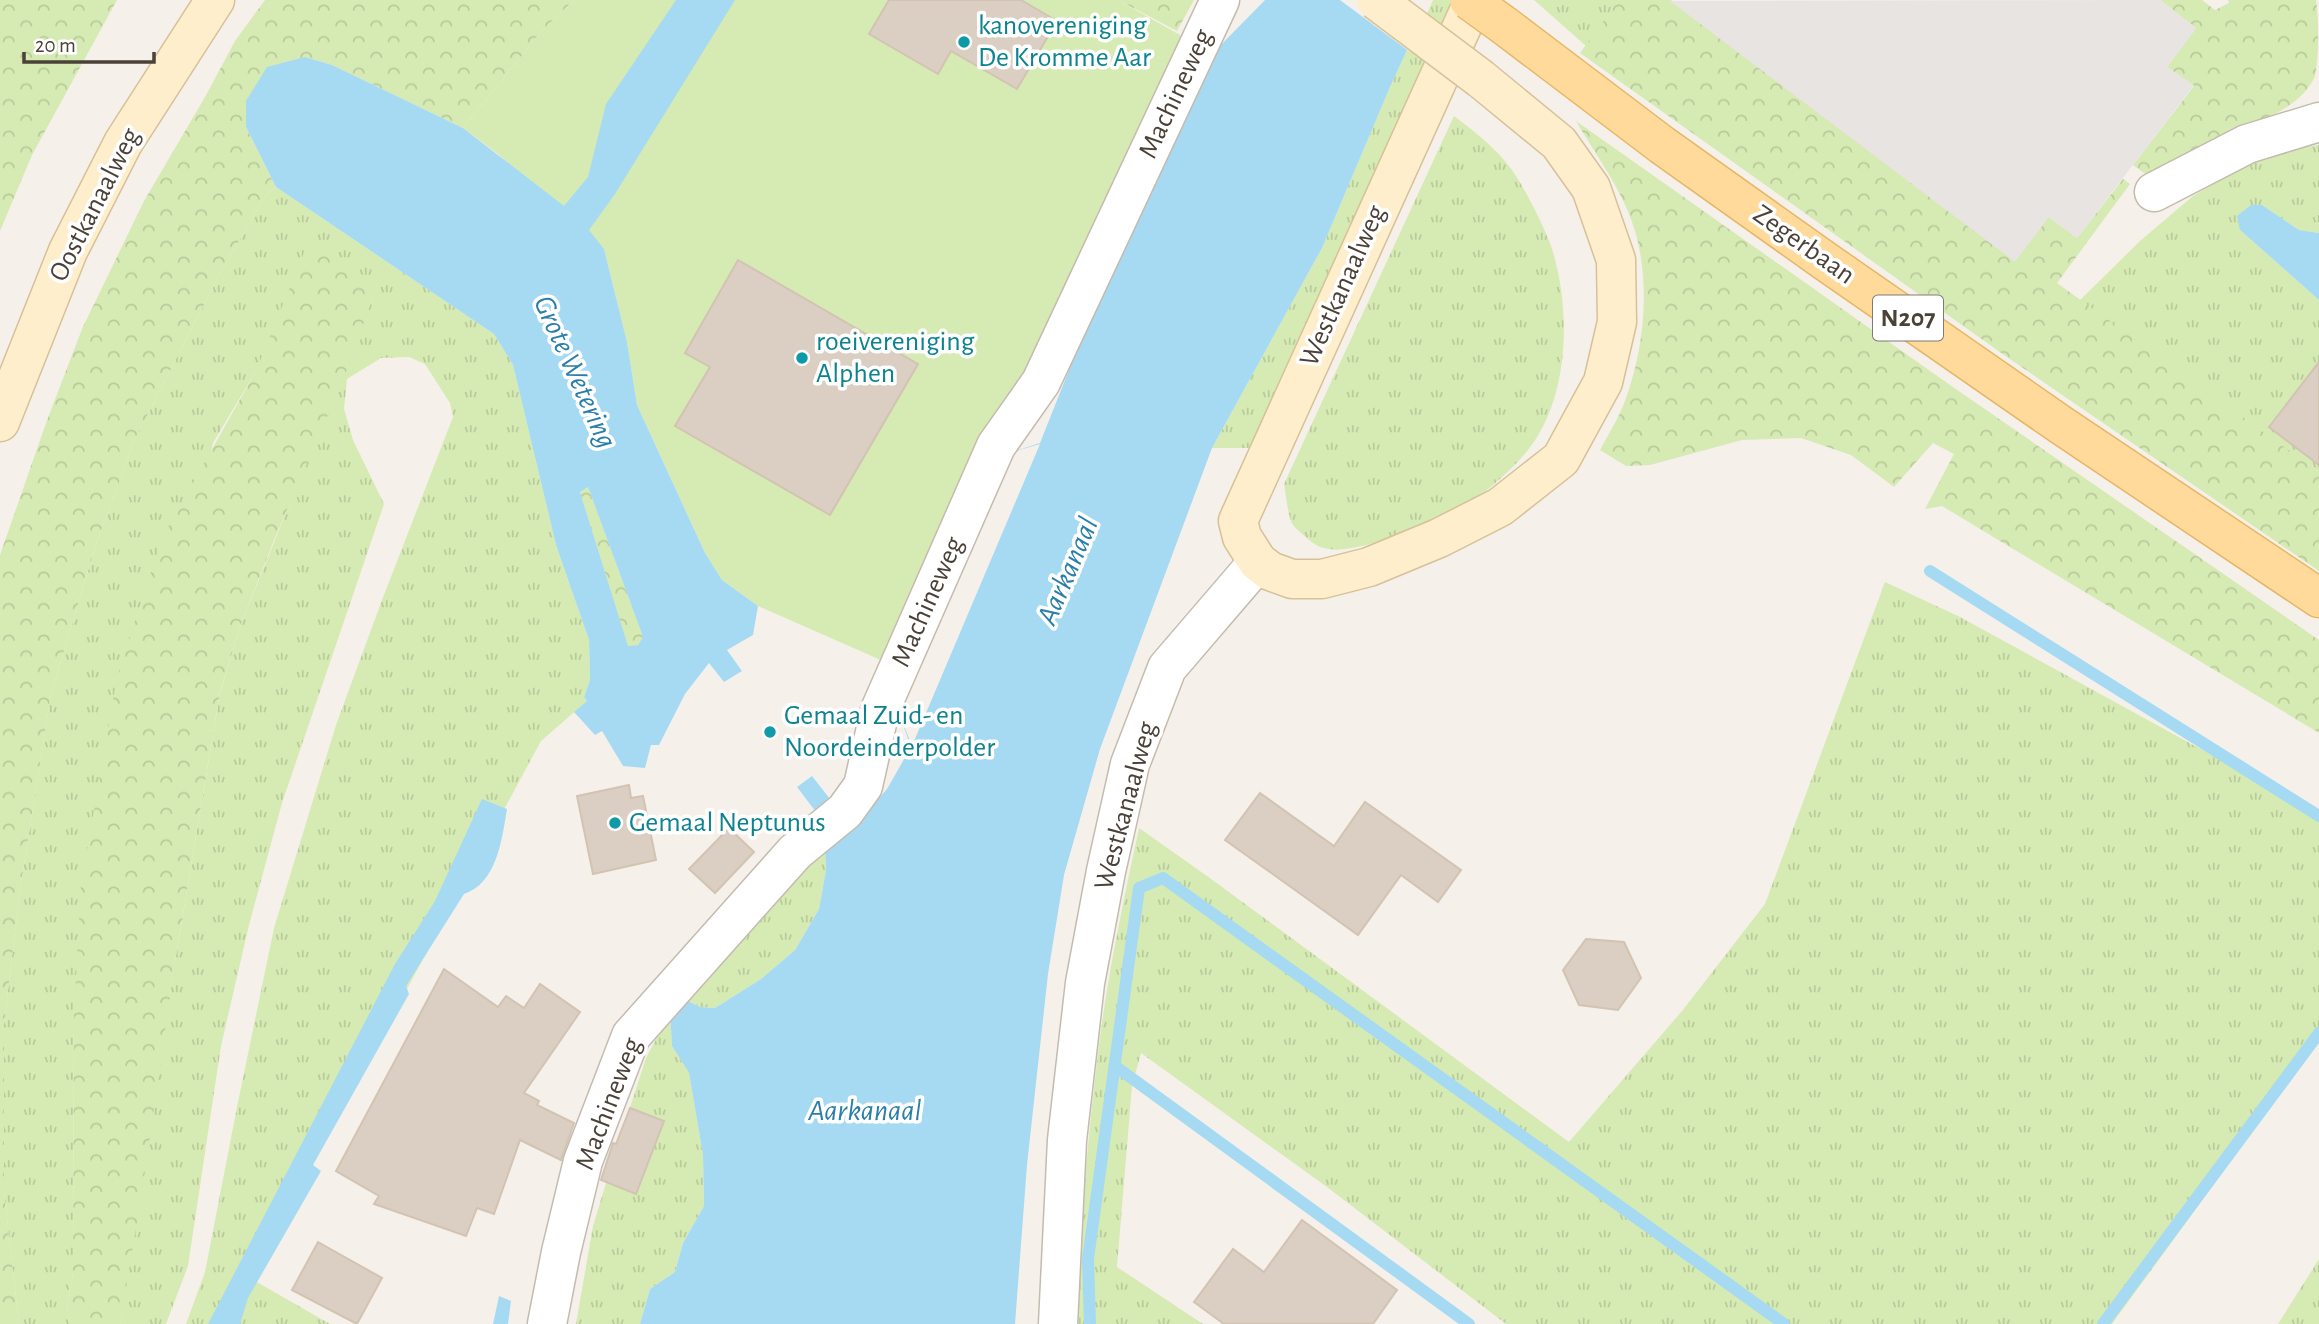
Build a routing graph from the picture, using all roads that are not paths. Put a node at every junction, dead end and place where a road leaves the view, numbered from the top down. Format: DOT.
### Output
graph roads {
  1 [pos="215,0"];
  2 [pos="1220,0"];
  3 [pos="1376,0"];
  4 [pos="1471,0"];
  5 [pos="2319,122"];
  6 [pos="2154,192"];
  7 [pos="0,422"];
  8 [pos="1258,562"];
  9 [pos="2319,598"];
  10 [pos="547,1324"];
  11 [pos="1058,1324"];
  1 -- 7 [label="street, Oostkanaalweg"];
  2 -- 10 [label="street, Machineweg"];
  3 -- 8 [label="street, bridge"];
  4 -- 8 [label="street, Westkanaalweg"];
  4 -- 9 [label="main road, Zegerbaan / N207, bridge"];
  5 -- 6 [label="street"];
  8 -- 11 [label="street, Westkanaalweg"];
}
